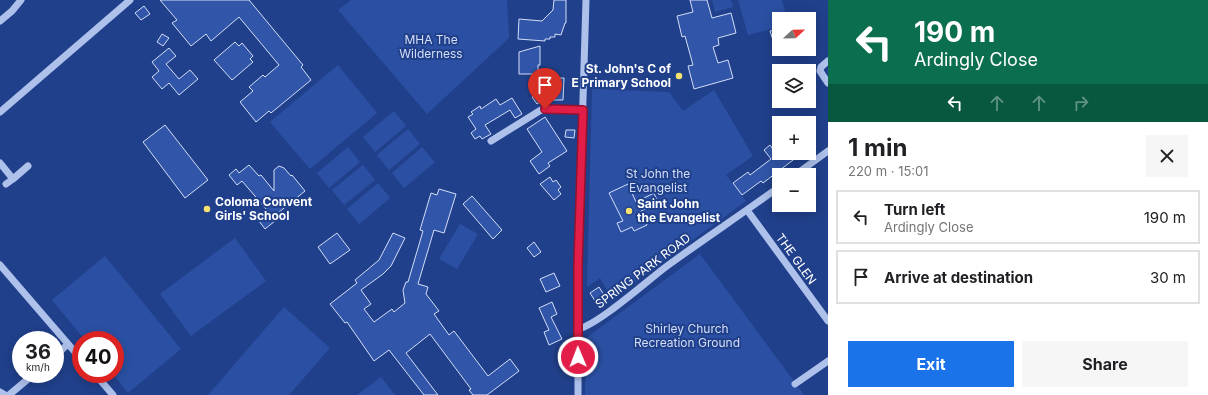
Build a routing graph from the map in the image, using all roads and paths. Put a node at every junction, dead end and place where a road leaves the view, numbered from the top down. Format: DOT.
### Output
graph roads {
  1 [pos="21,0"];
  2 [pos="130,0"];
  3 [pos="586,0"];
  4 [pos="0,21"];
  5 [pos="828,61"];
  6 [pos="828,84"];
  7 [pos="583,110"];
  8 [pos="0,112"];
  9 [pos="491,141"];
  10 [pos="828,151"];
  11 [pos="0,163"];
  12 [pos="28,166"];
  13 [pos="805,168"];
  14 [pos="13,179"];
  15 [pos="6,184"];
  16 [pos="772,192"];
  17 [pos="747,210"];
  18 [pos="0,265"];
  19 [pos="828,321"];
  20 [pos="578,329"];
  21 [pos="68,344"];
  22 [pos="64,348"];
  23 [pos="72,349"];
  24 [pos="828,361"];
  25 [pos="23,383"];
  26 [pos="103,383"];
  27 [pos="796,384"];
  28 [pos="0,392"];
  29 [pos="5,395"];
  30 [pos="9,395"];
  31 [pos="113,395"];
  32 [pos="578,395"];
  1 -- 4 [label="street"];
  2 -- 8 [label="street"];
  3 -- 7 [label="street"];
  5 -- 6 [label="street"];
  7 -- 9 [label="street"];
  7 -- 20 [label="street"];
  10 -- 13 [label="street"];
  11 -- 14 [label="street"];
  12 -- 14 [label="street"];
  14 -- 15 [label="street"];
  16 -- 17 [label="street, SPRING PARK ROAD"];
  17 -- 19 [label="street, THE GLEN"];
  17 -- 20 [label="street, SPRING PARK ROAD"];
  18 -- 21 [label="street"];
  20 -- 32 [label="street"];
  21 -- 22 [label="street"];
  21 -- 23 [label="street"];
  24 -- 27 [label="street"];
  25 -- 30 [label="street"];
  26 -- 31 [label="street"];
  28 -- 29 [label="street"];
}
